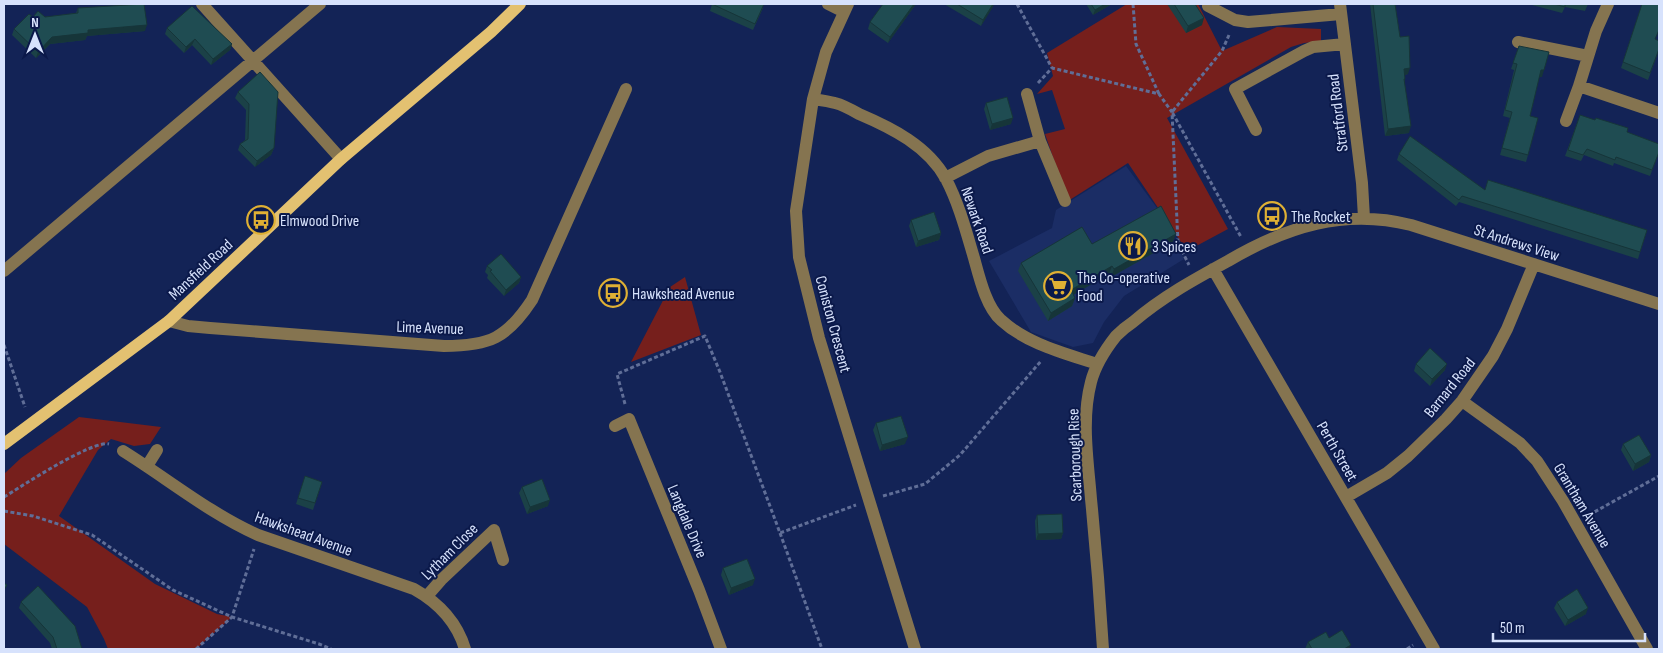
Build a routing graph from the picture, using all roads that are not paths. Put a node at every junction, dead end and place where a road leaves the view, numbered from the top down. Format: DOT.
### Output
graph roads {
  1 [pos="202,4"];
  2 [pos="320,4"];
  3 [pos="520,4"];
  4 [pos="828,4"];
  5 [pos="1608,4"];
  6 [pos="1208,6"];
  7 [pos="846,8"];
  8 [pos="1341,9"];
  9 [pos="1518,42"];
  10 [pos="1345,44"];
  11 [pos="1588,56"];
  12 [pos="252,61"];
  13 [pos="1579,86"];
  14 [pos="626,89"];
  15 [pos="1027,94"];
  16 [pos="813,99"];
  17 [pos="1659,112"];
  18 [pos="1566,120"];
  19 [pos="1256,130"];
  20 [pos="1040,141"];
  21 [pos="341,159"];
  22 [pos="945,178"];
  23 [pos="1065,201"];
  24 [pos="1364,218"];
  25 [pos="1534,264"];
  26 [pos="1213,269"];
  27 [pos="4,271"];
  28 [pos="1659,304"];
  29 [pos="168,321"];
  30 [pos="1097,364"];
  31 [pos="1462,401"];
  32 [pos="615,426"];
  33 [pos="4,444"];
  34 [pos="157,450"];
  35 [pos="123,451"];
  36 [pos="147,466"];
  37 [pos="1346,497"];
  38 [pos="503,560"];
  39 [pos="427,596"];
  40 [pos="465,649"];
  41 [pos="721,649"];
  42 [pos="915,649"];
  43 [pos="1103,649"];
  44 [pos="1434,649"];
  45 [pos="1647,649"];
  1 -- 12 [label="street"];
  2 -- 12 [label="street"];
  3 -- 21 [label="main road, Mansfield Road"];
  4 -- 7 [label="street"];
  5 -- 11 [label="street"];
  6 -- 8 [label="street"];
  7 -- 16 [label="street, Coniston Crescent"];
  8 -- 10 [label="street, Stratford Road"];
  9 -- 11 [label="street"];
  10 -- 19 [label="street"];
  10 -- 24 [label="street, Stratford Road"];
  11 -- 13 [label="street"];
  12 -- 21 [label="street"];
  12 -- 27 [label="street"];
  13 -- 17 [label="street"];
  13 -- 18 [label="street"];
  14 -- 29 [label="street, Lime Avenue"];
  15 -- 20 [label="street"];
  16 -- 22 [label="street, Newark Road"];
  16 -- 42 [label="street, Coniston Crescent"];
  20 -- 22 [label="street"];
  20 -- 23 [label="street"];
  21 -- 29 [label="main road, Mansfield Road"];
  22 -- 30 [label="street, Newark Road"];
  24 -- 25 [label="street, St Andrews View"];
  24 -- 26 [label="street, Scarborough Rise"];
  25 -- 28 [label="street, St Andrews View"];
  25 -- 31 [label="street, Barnard Road"];
  26 -- 30 [label="street, Scarborough Rise"];
  26 -- 37 [label="street, Perth Street"];
  29 -- 33 [label="main road, Mansfield Road"];
  30 -- 43 [label="street, Scarborough Rise"];
  31 -- 37 [label="street, Barnard Road"];
  31 -- 45 [label="street, Grantham Avenue"];
  32 -- 41 [label="street, Langdale Drive"];
  34 -- 36 [label="street"];
  35 -- 36 [label="street, Hawkshead Avenue"];
  36 -- 39 [label="street, Hawkshead Avenue"];
  37 -- 44 [label="street, Perth Street"];
  38 -- 39 [label="street, Lytham Close"];
  39 -- 40 [label="street, Hawkshead Avenue"];
}
